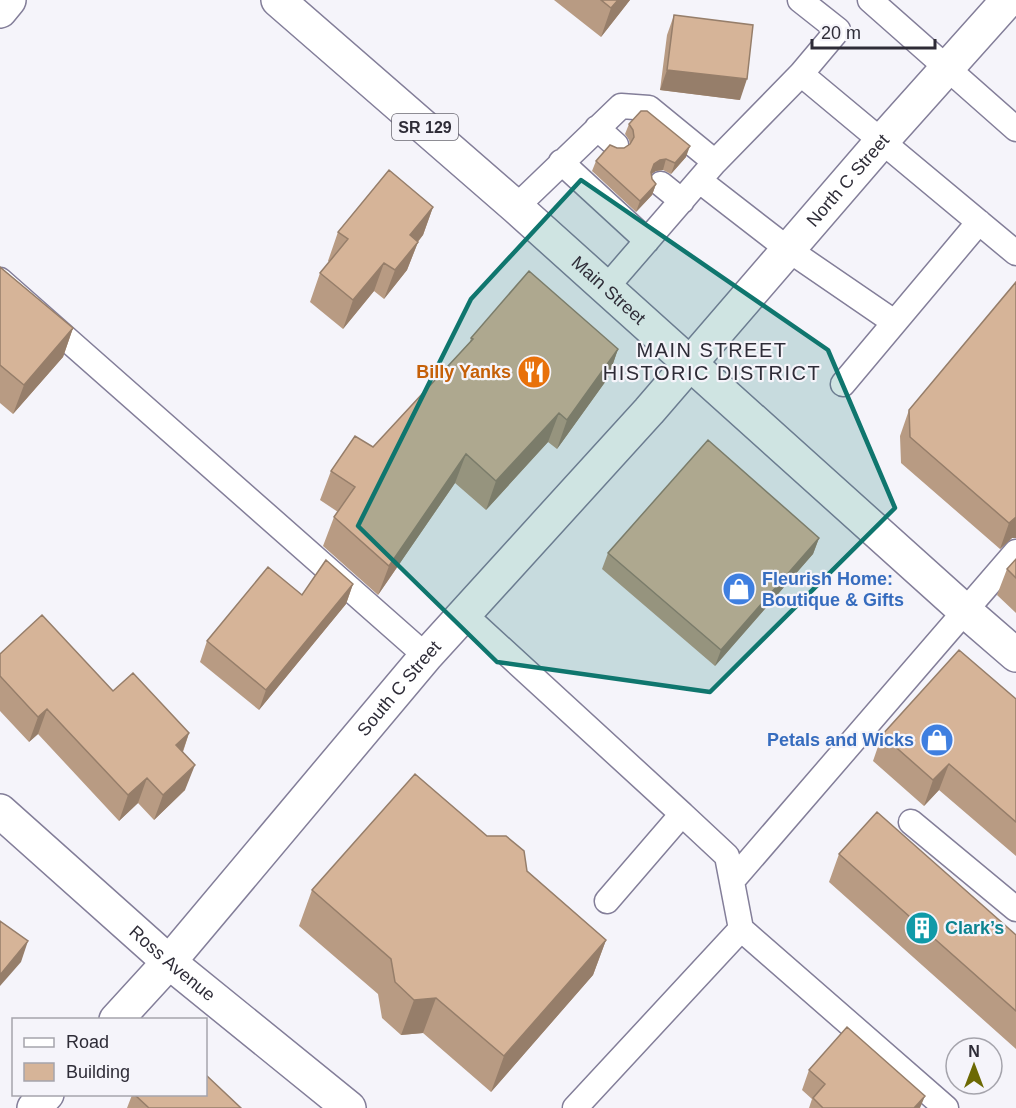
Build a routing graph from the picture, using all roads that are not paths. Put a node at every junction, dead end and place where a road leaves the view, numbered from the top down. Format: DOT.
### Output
graph roads {
  1 [pos="9,0"];
  2 [pos="278,0"];
  3 [pos="800,0"];
  4 [pos="870,0"];
  5 [pos="1008,0"];
  6 [pos="0,11"];
  7 [pos="948,67"];
  8 [pos="801,74"];
  9 [pos="597,128"];
  10 [pos="1016,129"];
  11 [pos="881,142"];
  12 [pos="616,145"];
  13 [pos="561,162"];
  14 [pos="715,162"];
  15 [pos="700,181"];
  16 [pos="661,184"];
  17 [pos="682,201"];
  18 [pos="516,207"];
  19 [pos="979,222"];
  20 [pos="647,241"];
  21 [pos="789,250"];
  22 [pos="1016,253"];
  23 [pos="0,280"];
  24 [pos="606,288"];
  25 [pos="894,322"];
  26 [pos="689,362"];
  27 [pos="843,384"];
  28 [pos="1016,552"];
  29 [pos="964,610"];
  30 [pos="464,614"];
  31 [pos="1016,655"];
  32 [pos="426,656"];
  33 [pos="0,811"];
  34 [pos="682,814"];
  35 [pos="911,822"];
  36 [pos="732,881"];
  37 [pos="607,901"];
  38 [pos="1016,909"];
  39 [pos="741,930"];
  40 [pos="169,962"];
  41 [pos="118,1018"];
  42 [pos="46,1096"];
  43 [pos="34,1108"];
  44 [pos="349,1108"];
  45 [pos="575,1108"];
  46 [pos="946,1108"];
  1 -- 6 [label="main road"];
  2 -- 18 [label="main road, Main Street / SR 129"];
  3 -- 8 [label="lane"];
  4 -- 7 [label="lane"];
  5 -- 7 [label="main road, North C Street"];
  7 -- 10 [label="lane"];
  7 -- 11 [label="main road, North C Street"];
  8 -- 11 [label="lane"];
  8 -- 14 [label="lane"];
  9 -- 12 [label="lane"];
  9 -- 13 [label="lane"];
  9 -- 14 [label="lane"];
  11 -- 19 [label="lane"];
  11 -- 21 [label="main road, North C Street"];
  13 -- 18 [label="lane"];
  13 -- 20 [label="lane"];
  14 -- 15 [label="lane"];
  15 -- 17 [label="lane"];
  15 -- 21 [label="lane"];
  16 -- 17 [label="lane"];
  17 -- 20 [label="lane"];
  18 -- 24 [label="main road, Main Street / SR 129"];
  19 -- 22 [label="lane"];
  19 -- 25 [label="lane"];
  20 -- 24 [label="lane"];
  21 -- 25 [label="lane"];
  21 -- 26 [label="main road, North C Street"];
  23 -- 32 [label="lane"];
  24 -- 26 [label="main road, Main Street / SR 129"];
  25 -- 27 [label="lane"];
  26 -- 29 [label="main road, Main Street / SR 129"];
  26 -- 30 [label="main road, South C Street"];
  28 -- 29 [label="lane"];
  29 -- 31 [label="main road, Main Street / SR 129"];
  29 -- 36 [label="lane"];
  30 -- 32 [label="main road, South C Street"];
  30 -- 34 [label="lane"];
  32 -- 40 [label="main road, South C Street"];
  33 -- 40 [label="main road, Ross Avenue"];
  34 -- 36 [label="lane"];
  34 -- 37 [label="lane"];
  35 -- 38 [label="lane"];
  36 -- 39 [label="lane"];
  39 -- 45 [label="lane"];
  39 -- 46 [label="lane"];
  40 -- 41 [label="main road, South C Street"];
  40 -- 44 [label="main road, Ross Avenue"];
  42 -- 43 [label="main road"];
}
